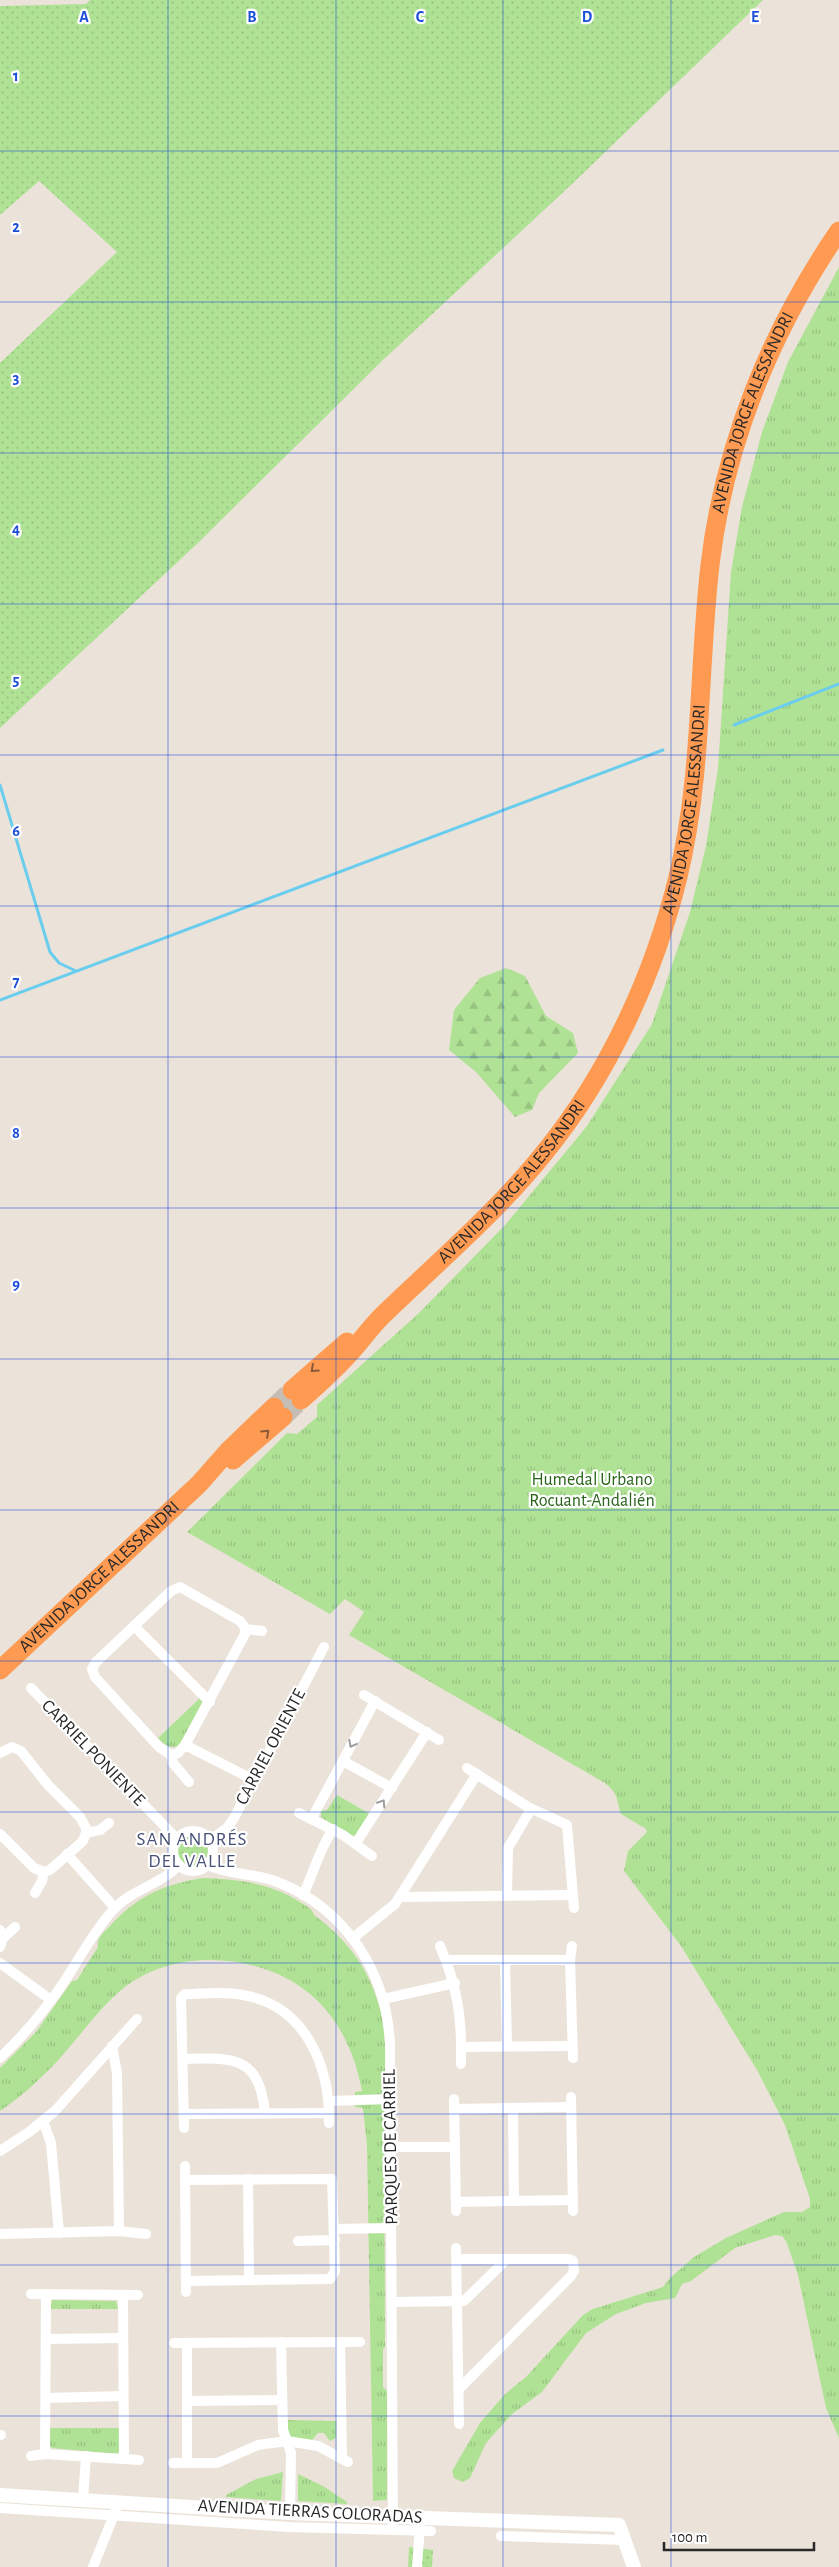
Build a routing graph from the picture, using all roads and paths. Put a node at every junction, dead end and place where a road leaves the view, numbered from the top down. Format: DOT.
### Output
graph roads {
  1 [pos="839,231"];
  2 [pos="297,1395"];
  3 [pos="279,1412"];
  4 [pos="134,1626"];
  5 [pos="245,1629"];
  6 [pos="262,1631"];
  7 [pos="324,1647"];
  8 [pos="0,1670"];
  9 [pos="31,1688"];
  10 [pos="364,1695"];
  11 [pos="375,1701"];
  12 [pos="210,1702"];
  13 [pos="428,1732"];
  14 [pos="439,1740"];
  15 [pos="185,1745"];
  16 [pos="0,1753"];
  17 [pos="171,1754"];
  18 [pos="343,1761"];
  19 [pos="467,1768"];
  20 [pos="478,1774"];
  21 [pos="254,1780"];
  22 [pos="189,1782"];
  23 [pos="392,1788"];
  24 [pos="532,1809"];
  25 [pos="299,1812"];
  26 [pos="312,1818"];
  27 [pos="109,1823"];
  28 [pos="333,1829"];
  29 [pos="87,1833"];
  30 [pos="0,1834"];
  31 [pos="177,1839"];
  32 [pos="210,1840"];
  33 [pos="356,1843"];
  34 [pos="67,1854"];
  35 [pos="372,1856"];
  36 [pos="208,1864"];
  37 [pos="179,1865"];
  38 [pos="44,1872"];
  39 [pos="36,1893"];
  40 [pos="303,1895"];
  41 [pos="571,1895"];
  42 [pos="507,1896"];
  43 [pos="400,1897"];
  44 [pos="115,1908"];
  45 [pos="574,1908"];
  46 [pos="15,1927"];
  47 [pos="1,1938"];
  48 [pos="353,1938"];
  49 [pos="440,1946"];
  50 [pos="572,1946"];
  51 [pos="446,1960"];
  52 [pos="505,1960"];
  53 [pos="570,1960"];
  54 [pos="0,1963"];
  55 [pos="455,1983"];
  56 [pos="383,1999"];
  57 [pos="51,2000"];
  58 [pos="137,2019"];
  59 [pos="112,2046"];
  60 [pos="506,2046"];
  61 [pos="572,2046"];
  62 [pos="462,2047"];
  63 [pos="0,2058"];
  64 [pos="573,2058"];
  65 [pos="183,2059"];
  66 [pos="461,2064"];
  67 [pos="390,2099"];
  68 [pos="330,2101"];
  69 [pos="513,2108"];
  70 [pos="265,2113"];
  71 [pos="184,2114"];
  72 [pos="43,2121"];
  73 [pos="184,2128"];
  74 [pos="390,2147"];
  75 [pos="455,2147"];
  76 [pos="0,2150"];
  77 [pos="185,2166"];
  78 [pos="248,2178"];
  79 [pos="185,2180"];
  80 [pos="572,2200"];
  81 [pos="514,2201"];
  82 [pos="573,2211"];
  83 [pos="391,2228"];
  84 [pos="334,2229"];
  85 [pos="119,2232"];
  86 [pos="59,2233"];
  87 [pos="0,2234"];
  88 [pos="146,2234"];
  89 [pos="335,2240"];
  90 [pos="298,2241"];
  91 [pos="456,2248"];
  92 [pos="507,2259"];
  93 [pos="457,2260"];
  94 [pos="186,2280"];
  95 [pos="249,2280"];
  96 [pos="186,2292"];
  97 [pos="31,2294"];
  98 [pos="46,2294"];
  99 [pos="123,2295"];
  100 [pos="138,2295"];
  101 [pos="392,2302"];
  102 [pos="457,2302"];
  103 [pos="123,2338"];
  104 [pos="46,2339"];
  105 [pos="281,2342"];
  106 [pos="340,2342"];
  107 [pos="360,2342"];
  108 [pos="174,2343"];
  109 [pos="187,2343"];
  110 [pos="459,2389"];
  111 [pos="123,2396"];
  112 [pos="46,2398"];
  113 [pos="282,2400"];
  114 [pos="187,2401"];
  115 [pos="459,2424"];
  116 [pos="287,2440"];
  117 [pos="45,2454"];
  118 [pos="31,2456"];
  119 [pos="86,2456"];
  120 [pos="124,2458"];
  121 [pos="139,2460"];
  122 [pos="173,2463"];
  123 [pos="187,2463"];
  124 [pos="0,2495"];
  125 [pos="83,2500"];
  126 [pos="0,2508"];
  127 [pos="116,2508"];
  128 [pos="290,2513"];
  129 [pos="394,2523"];
  130 [pos="420,2524"];
  131 [pos="431,2531"];
  132 [pos="502,2536"];
  133 [pos="624,2540"];
  134 [pos="93,2567"];
  135 [pos="417,2567"];
  136 [pos="634,2567"];
  1 -- 2 [label="highway, AVENIDA JORGE ALESSANDRI"];
  3 -- 8 [label="highway, AVENIDA JORGE ALESSANDRI"];
  4 -- 5 [label="street"];
  4 -- 12 [label="street"];
  4 -- 17 [label="street"];
  5 -- 6 [label="street"];
  5 -- 12 [label="street"];
  7 -- 21 [label="street, CARRIEL ORIENTE"];
  9 -- 31 [label="street, CARRIEL PONIENTE"];
  10 -- 11 [label="street"];
  11 -- 13 [label="street"];
  11 -- 18 [label="street, one-way"];
  12 -- 15 [label="street"];
  13 -- 14 [label="street"];
  13 -- 23 [label="street"];
  15 -- 17 [label="street"];
  15 -- 21 [label="street"];
  16 -- 29 [label="street"];
  17 -- 22 [label="street"];
  18 -- 23 [label="street"];
  18 -- 26 [label="street"];
  19 -- 20 [label="street"];
  20 -- 24 [label="street"];
  20 -- 43 [label="street"];
  21 -- 32 [label="street, CARRIEL ORIENTE"];
  33 -- 23 [label="street, one-way"];
  24 -- 41 [label="street"];
  24 -- 42 [label="street"];
  25 -- 26 [label="street"];
  26 -- 28 [label="street"];
  27 -- 29 [label="street"];
  28 -- 33 [label="street"];
  28 -- 40 [label="street"];
  29 -- 34 [label="street"];
  30 -- 38 [label="street"];
  31 -- 32 [label="street"];
  31 -- 37 [label="street"];
  32 -- 36 [label="street"];
  33 -- 35 [label="street"];
  34 -- 38 [label="street"];
  34 -- 44 [label="street"];
  36 -- 37 [label="street"];
  36 -- 40 [label="street, PARQUES DE CARRIEL"];
  37 -- 44 [label="street"];
  38 -- 39 [label="street"];
  40 -- 48 [label="street, PARQUES DE CARRIEL"];
  41 -- 42 [label="street"];
  41 -- 45 [label="street"];
  42 -- 43 [label="street"];
  43 -- 48 [label="street"];
  44 -- 57 [label="street"];
  46 -- 47 [label="street"];
  48 -- 56 [label="street, PARQUES DE CARRIEL"];
  49 -- 51 [label="street"];
  50 -- 53 [label="street"];
  51 -- 52 [label="street"];
  51 -- 55 [label="street"];
  52 -- 53 [label="street"];
  52 -- 60 [label="street"];
  53 -- 61 [label="street"];
  54 -- 57 [label="street"];
  55 -- 56 [label="street"];
  55 -- 62 [label="street"];
  56 -- 67 [label="street, PARQUES DE CARRIEL"];
  57 -- 63 [label="street"];
  58 -- 59 [label="street"];
  59 -- 72 [label="street"];
  59 -- 85 [label="street"];
  60 -- 61 [label="street"];
  60 -- 62 [label="street"];
  61 -- 64 [label="street"];
  62 -- 66 [label="street"];
  65 -- 68 [label="street"];
  65 -- 70 [label="street"];
  65 -- 71 [label="street"];
  67 -- 68 [label="street"];
  67 -- 74 [label="street, PARQUES DE CARRIEL"];
  68 -- 70 [label="street"];
  69 -- 75 [label="street"];
  69 -- 80 [label="street"];
  69 -- 81 [label="street"];
  70 -- 71 [label="street"];
  71 -- 73 [label="street"];
  72 -- 76 [label="street"];
  72 -- 86 [label="street"];
  74 -- 75 [label="street"];
  74 -- 83 [label="street, PARQUES DE CARRIEL"];
  75 -- 81 [label="street"];
  77 -- 79 [label="street"];
  78 -- 79 [label="street"];
  78 -- 84 [label="street"];
  78 -- 95 [label="street"];
  79 -- 94 [label="street"];
  80 -- 81 [label="street"];
  80 -- 82 [label="street"];
  83 -- 84 [label="street"];
  83 -- 101 [label="street, PARQUES DE CARRIEL"];
  84 -- 89 [label="street"];
  85 -- 86 [label="street"];
  85 -- 88 [label="street"];
  86 -- 87 [label="street"];
  89 -- 90 [label="street"];
  89 -- 95 [label="street"];
  91 -- 93 [label="street"];
  92 -- 93 [label="street"];
  92 -- 102 [label="street"];
  92 -- 110 [label="street"];
  93 -- 102 [label="street"];
  94 -- 95 [label="street"];
  94 -- 96 [label="street"];
  97 -- 98 [label="street"];
  98 -- 99 [label="street"];
  98 -- 104 [label="street"];
  99 -- 100 [label="street"];
  99 -- 103 [label="street"];
  101 -- 102 [label="street"];
  101 -- 129 [label="street, PARQUES DE CARRIEL"];
  102 -- 110 [label="street"];
  103 -- 104 [label="street"];
  103 -- 111 [label="street"];
  104 -- 112 [label="street"];
  105 -- 106 [label="street"];
  105 -- 109 [label="street"];
  105 -- 113 [label="street"];
  106 -- 107 [label="street"];
  106 -- 116 [label="street"];
  108 -- 109 [label="street"];
  109 -- 114 [label="street"];
  110 -- 115 [label="street"];
  111 -- 112 [label="street"];
  111 -- 120 [label="street"];
  112 -- 117 [label="street"];
  113 -- 114 [label="street"];
  113 -- 116 [label="street"];
  114 -- 123 [label="street"];
  116 -- 123 [label="street"];
  116 -- 128 [label="street"];
  117 -- 118 [label="street"];
  117 -- 119 [label="street"];
  119 -- 120 [label="street"];
  119 -- 125 [label="street"];
  120 -- 121 [label="street"];
  122 -- 123 [label="street"];
  124 -- 125 [label="street, AVENIDA TIERRAS COLORADAS"];
  125 -- 127 [label="street, AVENIDA TIERRAS COLORADAS"];
  126 -- 127 [label="street, AVENIDA TIERRAS COLORADAS"];
  127 -- 128 [label="street, AVENIDA TIERRAS COLORADAS"];
  127 -- 129 [label="street, AVENIDA TIERRAS COLORADAS"];
  127 -- 134 [label="street"];
  128 -- 129 [label="street, AVENIDA TIERRAS COLORADAS"];
  129 -- 130 [label="street, AVENIDA TIERRAS COLORADAS"];
  130 -- 131 [label="street, AVENIDA TIERRAS COLORADAS"];
  130 -- 133 [label="street, AVENIDA TIERRAS COLORADAS"];
  130 -- 135 [label="street"];
  132 -- 133 [label="street"];
  133 -- 136 [label="street"];
}
